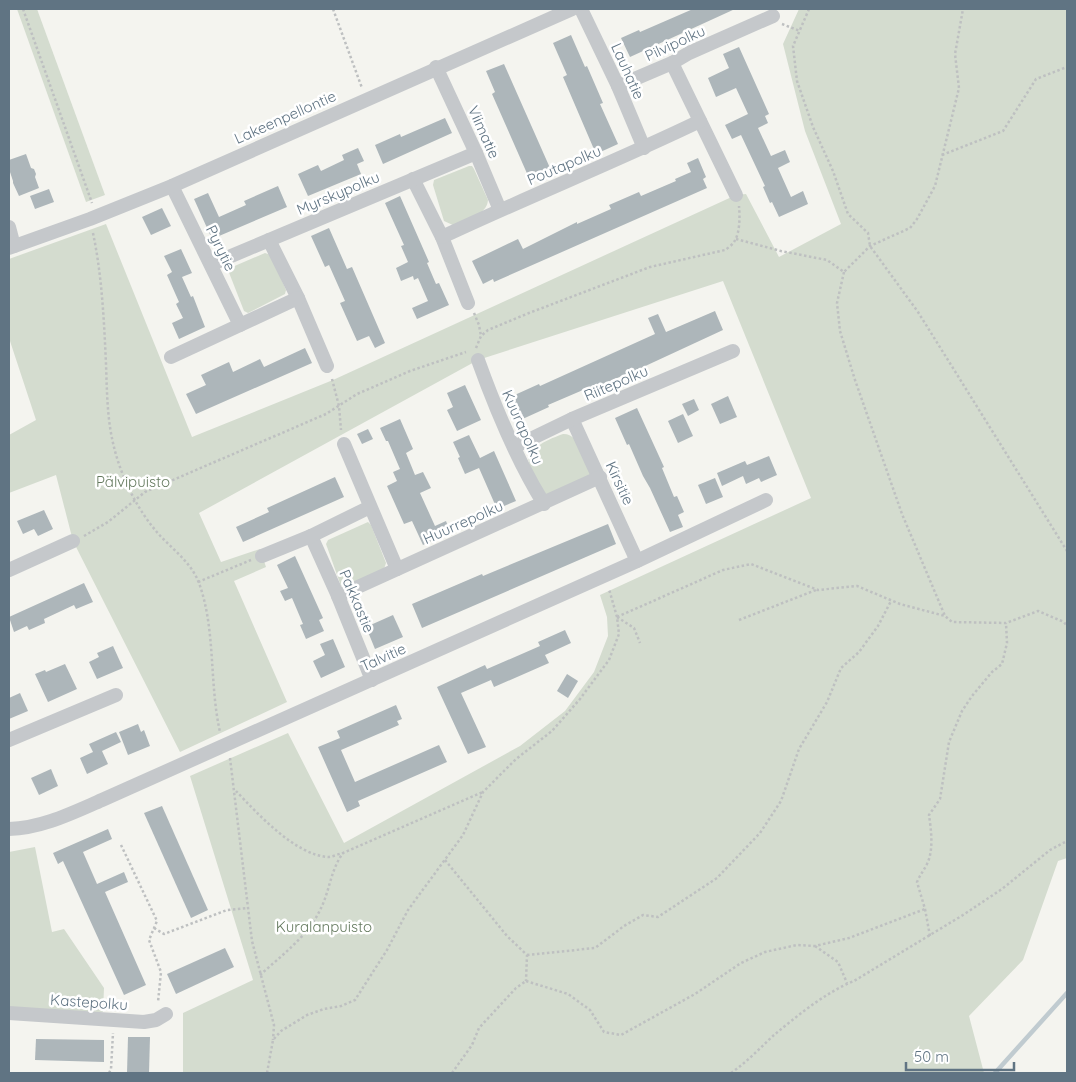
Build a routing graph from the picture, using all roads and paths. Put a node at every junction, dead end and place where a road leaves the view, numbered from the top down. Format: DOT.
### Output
graph roads {
  1 [pos="23,9"];
  2 [pos="333,9"];
  3 [pos="572,9"];
  4 [pos="581,9"];
  5 [pos="810,9"];
  6 [pos="963,9"];
  7 [pos="773,16"];
  8 [pos="800,31"];
  9 [pos="672,63"];
  10 [pos="1067,67"];
  11 [pos="436,68"];
  12 [pos="618,86"];
  13 [pos="366,99"];
  14 [pos="700,121"];
  15 [pos="644,148"];
  16 [pos="476,153"];
  17 [pos="942,155"];
  18 [pos="413,179"];
  19 [pos="172,186"];
  20 [pos="736,195"];
  21 [pos="500,210"];
  22 [pos="91,213"];
  23 [pos="9,227"];
  24 [pos="442,237"];
  25 [pos="736,239"];
  26 [pos="269,240"];
  27 [pos="870,246"];
  28 [pos="12,247"];
  29 [pos="212,264"];
  30 [pos="844,272"];
  31 [pos="298,298"];
  32 [pos="468,302"];
  33 [pos="240,325"];
  34 [pos="481,336"];
  35 [pos="733,351"];
  36 [pos="171,357"];
  37 [pos="478,360"];
  38 [pos="327,366"];
  39 [pos="339,406"];
  40 [pos="572,419"];
  41 [pos="344,444"];
  42 [pos="514,447"];
  43 [pos="600,477"];
  44 [pos="766,500"];
  45 [pos="135,501"];
  46 [pos="544,504"];
  47 [pos="370,506"];
  48 [pos="310,536"];
  49 [pos="73,541"];
  50 [pos="1067,551"];
  51 [pos="262,556"];
  52 [pos="637,561"];
  53 [pos="9,570"];
  54 [pos="397,570"];
  55 [pos="604,575"];
  56 [pos="198,582"];
  57 [pos="818,590"];
  58 [pos="338,596"];
  59 [pos="891,601"];
  60 [pos="945,616"];
  61 [pos="617,617"];
  62 [pos="738,620"];
  63 [pos="1066,621"];
  64 [pos="1006,623"];
  65 [pos="1067,626"];
  66 [pos="640,642"];
  67 [pos="372,680"];
  68 [pos="116,695"];
  69 [pos="9,740"];
  70 [pos="225,745"];
  71 [pos="235,790"];
  72 [pos="483,792"];
  73 [pos="9,828"];
  74 [pos="1067,841"];
  75 [pos="121,845"];
  76 [pos="343,853"];
  77 [pos="445,860"];
  78 [pos="247,908"];
  79 [pos="925,909"];
  80 [pos="154,928"];
  81 [pos="930,936"];
  82 [pos="816,946"];
  83 [pos="527,955"];
  84 [pos="260,975"];
  85 [pos="526,981"];
  86 [pos="847,983"];
  87 [pos="9,1013"];
  88 [pos="161,1017"];
  89 [pos="114,1019"];
  90 [pos="273,1040"];
  91 [pos="109,1073"];
  92 [pos="267,1073"];
  93 [pos="452,1073"];
  94 [pos="731,1073"];
  1 -- 22 [label="path"];
  2 -- 13 [label="path"];
  3 -- 11 [label="street, Lakeenpellontie"];
  4 -- 12 [label="street, Lauhatie"];
  5 -- 8 [label="path"];
  6 -- 17 [label="path"];
  7 -- 8 [label="path"];
  7 -- 9 [label="street, Pilvipolku"];
  8 -- 27 [label="path"];
  9 -- 12 [label="street, Pilvipolku"];
  9 -- 14 [label="street"];
  10 -- 17 [label="path"];
  11 -- 13 [label="street, Lakeenpellontie"];
  11 -- 16 [label="street, Viimatie"];
  12 -- 15 [label="street, Lauhatie"];
  13 -- 19 [label="street, Lakeenpellontie"];
  14 -- 15 [label="street, Poutapolku"];
  14 -- 20 [label="street"];
  15 -- 21 [label="street, Poutapolku"];
  16 -- 18 [label="street, Myrskypolku"];
  16 -- 21 [label="street, Viimatie"];
  17 -- 27 [label="path"];
  18 -- 24 [label="street"];
  18 -- 26 [label="street, Myrskypolku"];
  19 -- 22 [label="street, Lakeenpellontie"];
  19 -- 29 [label="street, Pyrytie"];
  20 -- 25 [label="path"];
  21 -- 24 [label="street, Poutapolku"];
  22 -- 28 [label="street, Lakeenpellontie"];
  22 -- 45 [label="path"];
  23 -- 28 [label="street"];
  24 -- 32 [label="street"];
  25 -- 30 [label="path"];
  25 -- 34 [label="path"];
  26 -- 29 [label="street, Myrskypolku"];
  26 -- 31 [label="street"];
  27 -- 30 [label="path"];
  27 -- 50 [label="path"];
  29 -- 33 [label="street, Pyrytie"];
  30 -- 60 [label="path"];
  31 -- 33 [label="street"];
  31 -- 38 [label="street"];
  32 -- 34 [label="path"];
  33 -- 36 [label="street"];
  34 -- 39 [label="path"];
  35 -- 40 [label="street, Riitepolku"];
  37 -- 42 [label="street, Kuurapolku"];
  38 -- 39 [label="path"];
  39 -- 41 [label="path"];
  39 -- 45 [label="path"];
  40 -- 42 [label="street, Riitepolku"];
  40 -- 43 [label="street, Kirsitie"];
  41 -- 47 [label="street"];
  42 -- 46 [label="street, Kuurapolku"];
  43 -- 46 [label="street, Huurrepolku"];
  43 -- 52 [label="street, Kirsitie"];
  44 -- 52 [label="street, Talvitie"];
  45 -- 49 [label="path"];
  45 -- 56 [label="path"];
  46 -- 54 [label="street, Huurrepolku"];
  47 -- 48 [label="street"];
  47 -- 54 [label="street"];
  48 -- 51 [label="street"];
  48 -- 58 [label="street, Pakkastie"];
  49 -- 53 [label="street"];
  51 -- 56 [label="path"];
  52 -- 55 [label="street, Talvitie"];
  54 -- 58 [label="street, Huurrepolku"];
  55 -- 61 [label="path"];
  55 -- 67 [label="street, Talvitie"];
  56 -- 70 [label="path"];
  57 -- 59 [label="path"];
  57 -- 61 [label="path"];
  57 -- 62 [label="path"];
  58 -- 67 [label="street, Pakkastie"];
  59 -- 60 [label="path"];
  59 -- 83 [label="path"];
  60 -- 64 [label="path"];
  61 -- 66 [label="path"];
  61 -- 72 [label="path"];
  63 -- 64 [label="path"];
  63 -- 65 [label="path"];
  64 -- 79 [label="path"];
  67 -- 70 [label="street, Talvitie"];
  68 -- 69 [label="street"];
  70 -- 71 [label="path"];
  70 -- 73 [label="street, Talvitie"];
  71 -- 76 [label="path"];
  71 -- 78 [label="path"];
  72 -- 76 [label="path"];
  72 -- 77 [label="path"];
  74 -- 81 [label="path"];
  75 -- 80 [label="path"];
  76 -- 84 [label="path"];
  77 -- 83 [label="path"];
  77 -- 90 [label="path"];
  78 -- 80 [label="path"];
  78 -- 84 [label="path"];
  79 -- 81 [label="path"];
  79 -- 82 [label="path"];
  80 -- 88 [label="path"];
  81 -- 86 [label="path"];
  82 -- 85 [label="path"];
  82 -- 86 [label="path"];
  83 -- 85 [label="path"];
  84 -- 90 [label="path"];
  85 -- 93 [label="path"];
  86 -- 94 [label="path"];
  87 -- 89 [label="street, Kastepolku"];
  88 -- 89 [label="street, Kastepolku"];
  89 -- 91 [label="path"];
  90 -- 92 [label="path"];
}
